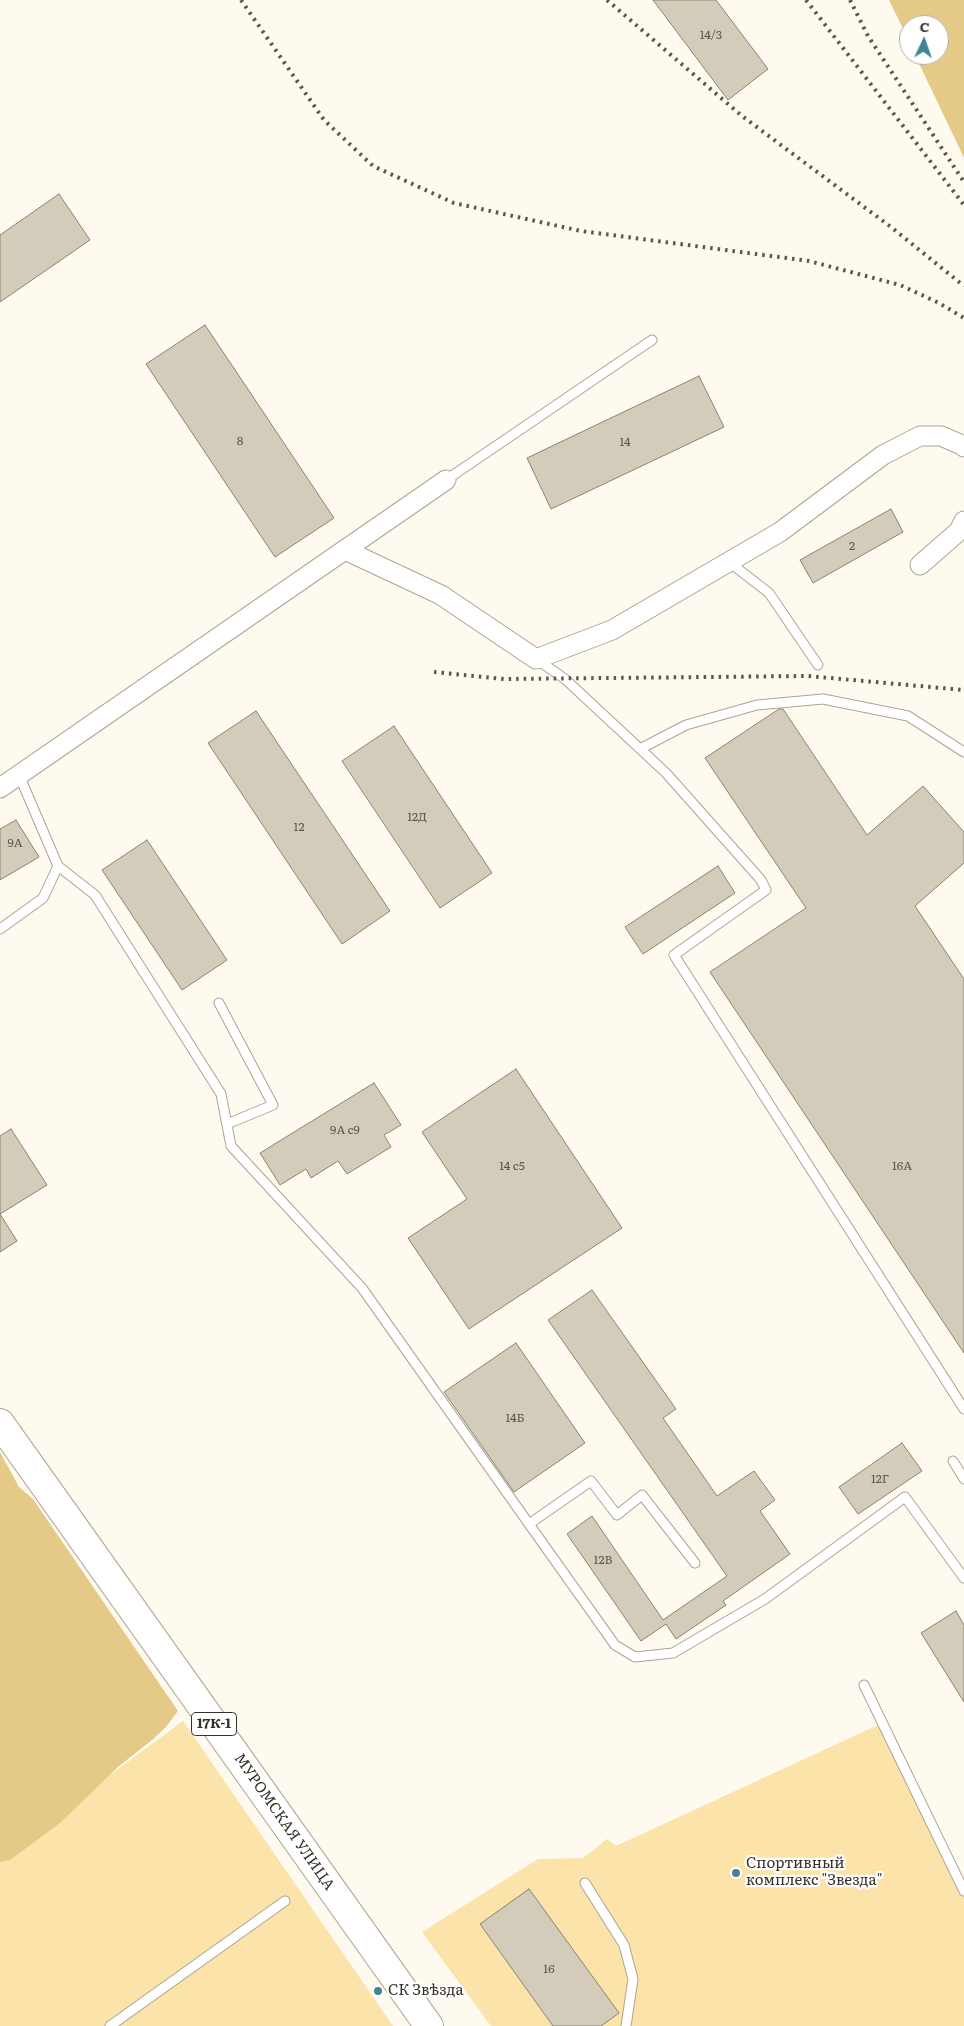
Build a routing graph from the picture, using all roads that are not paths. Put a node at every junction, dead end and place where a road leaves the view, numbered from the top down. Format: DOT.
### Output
graph roads {
  1 [pos="652,340"];
  2 [pos="964,447"];
  3 [pos="446,480"];
  4 [pos="964,521"];
  5 [pos="345,550"];
  6 [pos="729,561"];
  7 [pos="920,565"];
  8 [pos="536,659"];
  9 [pos="818,665"];
  10 [pos="640,749"];
  11 [pos="964,752"];
  12 [pos="19,775"];
  13 [pos="0,788"];
  14 [pos="58,866"];
  15 [pos="0,929"];
  16 [pos="219,1003"];
  17 [pos="227,1124"];
  18 [pos="964,1409"];
  19 [pos="0,1423"];
  20 [pos="953,1461"];
  21 [pos="964,1479"];
  22 [pos="529,1524"];
  23 [pos="695,1562"];
  24 [pos="964,1578"];
  25 [pos="864,1685"];
  26 [pos="585,1883"];
  27 [pos="964,1891"];
  28 [pos="285,1901"];
  29 [pos="110,2026"];
  30 [pos="428,2026"];
  31 [pos="626,2026"];
  1 -- 3 [label="lane"];
  2 -- 6 [label="street"];
  3 -- 5 [label="street"];
  4 -- 7 [label="street"];
  5 -- 8 [label="street"];
  5 -- 12 [label="street"];
  6 -- 8 [label="street"];
  6 -- 9 [label="lane"];
  8 -- 10 [label="lane"];
  10 -- 11 [label="lane"];
  10 -- 18 [label="lane"];
  12 -- 13 [label="street"];
  12 -- 14 [label="lane"];
  14 -- 15 [label="lane"];
  14 -- 17 [label="lane"];
  16 -- 17 [label="lane"];
  17 -- 22 [label="lane"];
  19 -- 30 [label="main road, МУРОМСКАЯ УЛИЦА / 17К-1"];
  20 -- 21 [label="lane"];
  22 -- 23 [label="lane"];
  22 -- 24 [label="lane"];
  25 -- 27 [label="lane"];
  26 -- 31 [label="lane"];
  28 -- 29 [label="lane"];
}
